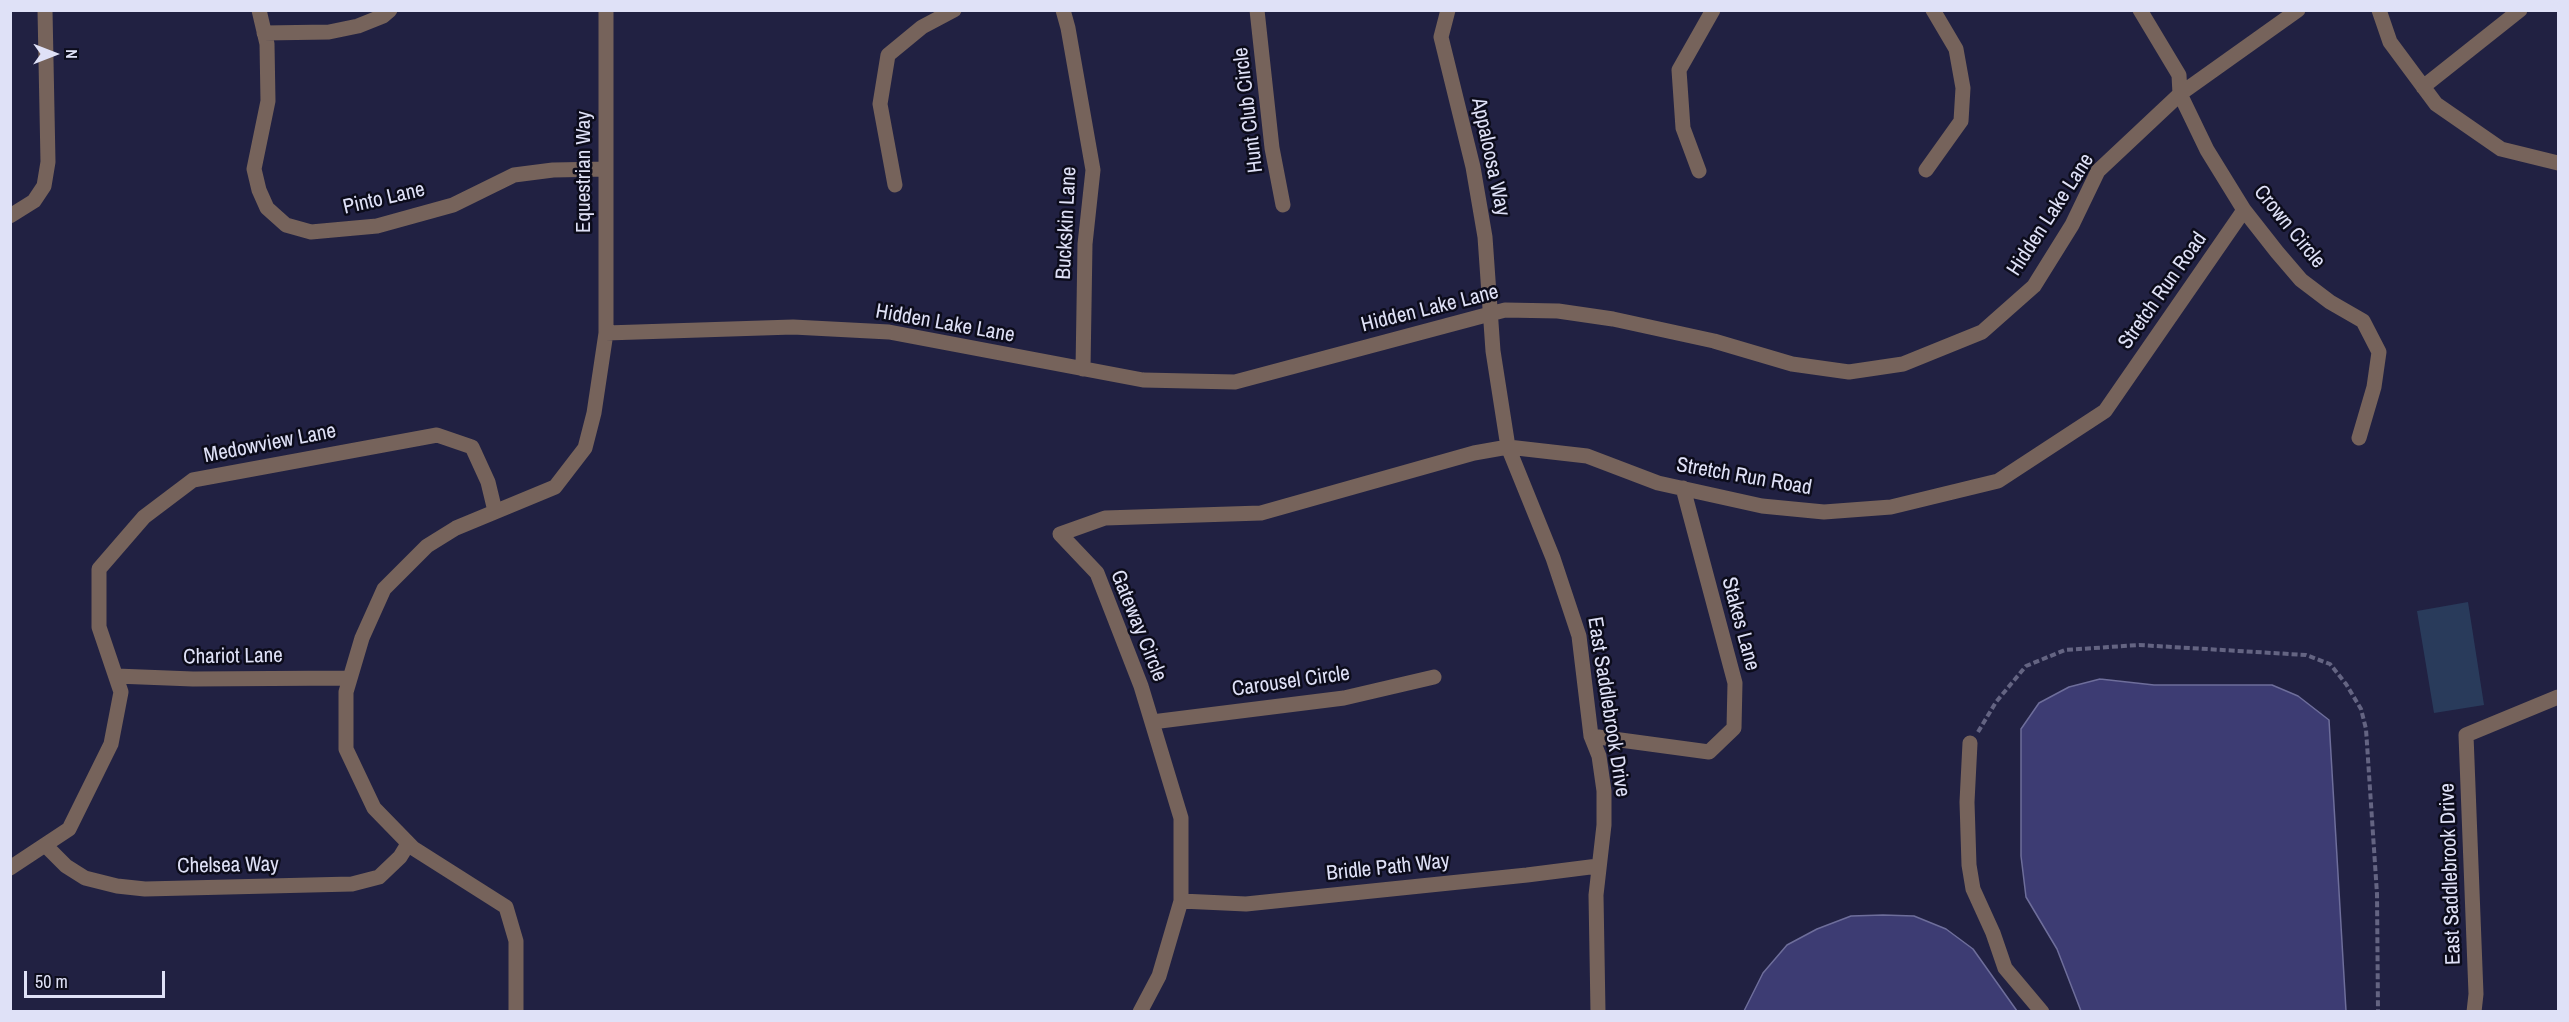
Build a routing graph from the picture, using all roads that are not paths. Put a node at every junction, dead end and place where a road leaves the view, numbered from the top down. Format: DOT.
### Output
graph roads {
  1 [pos="45,10"];
  2 [pos="259,10"];
  3 [pos="390,10"];
  4 [pos="606,10"];
  5 [pos="954,10"];
  6 [pos="1063,10"];
  7 [pos="1257,10"];
  8 [pos="1448,10"];
  9 [pos="1713,10"];
  10 [pos="1933,10"];
  11 [pos="2140,10"];
  12 [pos="2298,10"];
  13 [pos="2379,10"];
  14 [pos="2520,10"];
  15 [pos="264,33"];
  16 [pos="2423,87"];
  17 [pos="2181,94"];
  18 [pos="2559,163"];
  19 [pos="606,169"];
  20 [pos="1926,170"];
  21 [pos="1700,171"];
  22 [pos="895,184"];
  23 [pos="1283,204"];
  24 [pos="2244,210"];
  25 [pos="10,216"];
  26 [pos="1489,314"];
  27 [pos="606,333"];
  28 [pos="1083,369"];
  29 [pos="2359,438"];
  30 [pos="1508,447"];
  31 [pos="1683,488"];
  32 [pos="495,511"];
  33 [pos="116,676"];
  34 [pos="1434,677"];
  35 [pos="350,678"];
  36 [pos="2559,697"];
  37 [pos="1152,722"];
  38 [pos="1591,736"];
  39 [pos="1970,743"];
  40 [pos="408,844"];
  41 [pos="45,845"];
  42 [pos="1598,866"];
  43 [pos="10,868"];
  44 [pos="1181,901"];
  45 [pos="516,1011"];
  46 [pos="1140,1011"];
  47 [pos="1598,1011"];
  48 [pos="2042,1011"];
  49 [pos="2474,1011"];
  1 -- 25 [label="street"];
  2 -- 15 [label="street, Pinto Lane"];
  3 -- 15 [label="street"];
  4 -- 19 [label="street, Equestrian Way"];
  5 -- 22 [label="street"];
  6 -- 28 [label="street, Buckskin Lane"];
  7 -- 23 [label="street, Hunt Club Circle"];
  8 -- 26 [label="street, Appaloosa Way"];
  9 -- 21 [label="street"];
  10 -- 20 [label="street"];
  11 -- 17 [label="street, Crown Circle"];
  12 -- 17 [label="street, Hidden Lake Lane"];
  13 -- 16 [label="street"];
  14 -- 16 [label="street"];
  15 -- 19 [label="street, Pinto Lane"];
  16 -- 18 [label="street"];
  17 -- 24 [label="street, Crown Circle"];
  17 -- 26 [label="street, Hidden Lake Lane"];
  19 -- 27 [label="street, Equestrian Way"];
  24 -- 29 [label="street, Crown Circle"];
  24 -- 31 [label="street, Stretch Run Road"];
  26 -- 28 [label="street, Hidden Lake Lane"];
  26 -- 30 [label="street, East Saddlebrook Drive"];
  27 -- 28 [label="street, Hidden Lake Lane"];
  27 -- 32 [label="street, Equestrian Way"];
  30 -- 31 [label="street, Stretch Run Road"];
  30 -- 37 [label="street, Gateway Circle"];
  30 -- 38 [label="street, East Saddlebrook Drive"];
  31 -- 38 [label="street, Stakes Lane"];
  32 -- 33 [label="street, Medowview Lane"];
  32 -- 35 [label="street, Equestrian Way"];
  33 -- 35 [label="street, Chariot Lane"];
  33 -- 41 [label="street, Medowview Lane"];
  34 -- 37 [label="street, Carousel Circle"];
  35 -- 40 [label="street, Equestrian Way"];
  36 -- 49 [label="street, East Saddlebrook Drive"];
  37 -- 44 [label="street, Gateway Circle"];
  38 -- 42 [label="street, East Saddlebrook Drive"];
  39 -- 48 [label="street"];
  40 -- 41 [label="street, Chelsea Way"];
  40 -- 45 [label="street, Equestrian Way"];
  41 -- 43 [label="street, Medowview Lane"];
  42 -- 44 [label="street, Bridle Path Way"];
  42 -- 47 [label="street, East Saddlebrook Drive"];
  44 -- 46 [label="street, Gateway Circle"];
}
